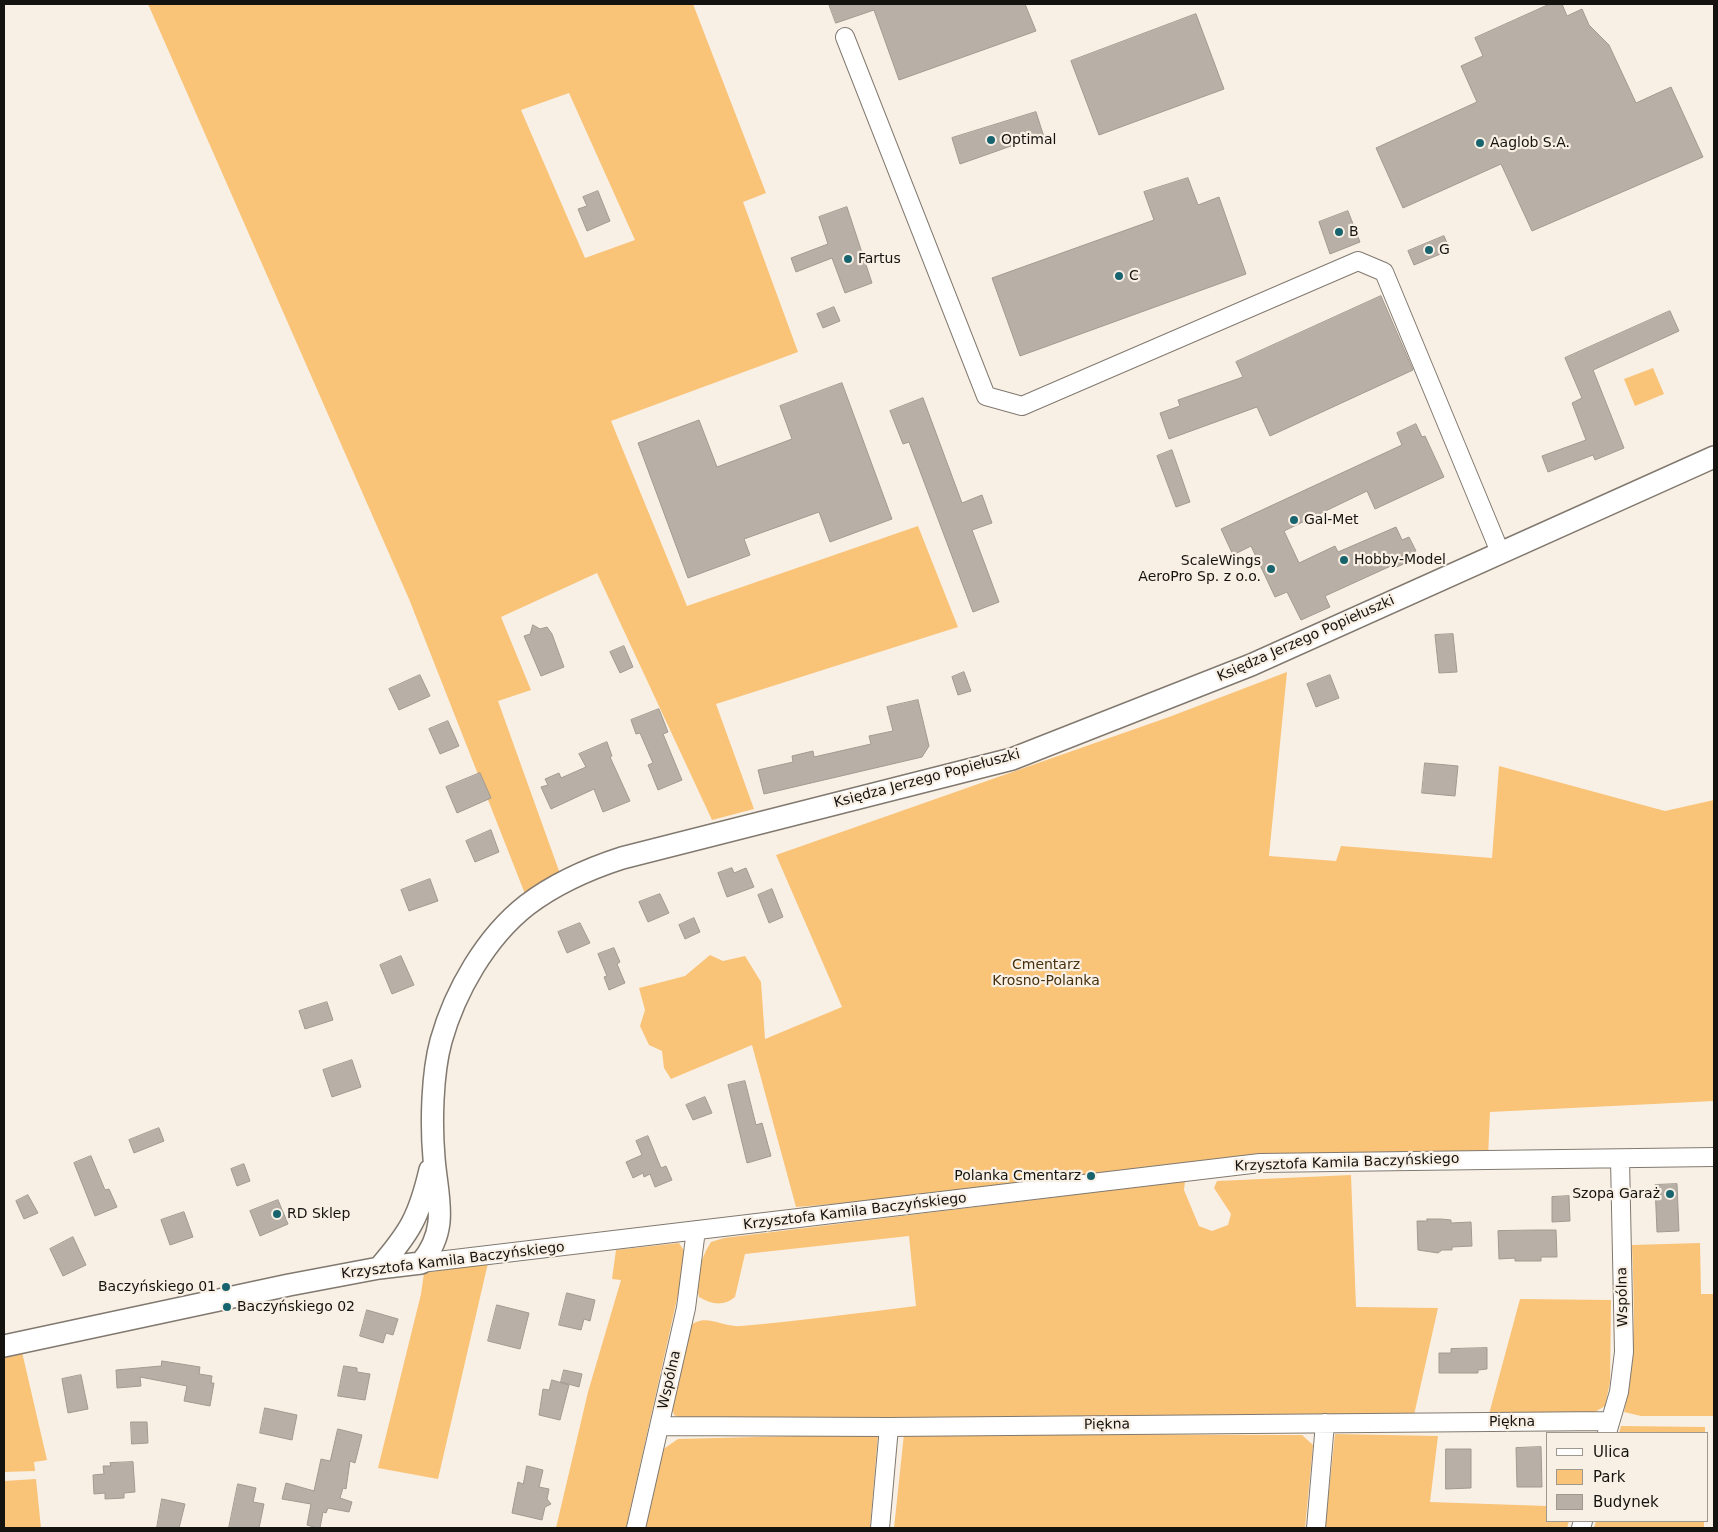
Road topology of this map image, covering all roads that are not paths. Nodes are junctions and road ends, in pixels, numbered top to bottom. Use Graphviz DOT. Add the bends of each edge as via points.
graph roads {
  1 [pos="845,37"];
  2 [pos="1714,456"];
  3 [pos="1500,552"];
  4 [pos="1714,1157"];
  5 [pos="434,1158"];
  6 [pos="1620,1159"];
  7 [pos="414,1221"];
  8 [pos="696,1230"];
  9 [pos="438,1236"];
  10 [pos="467,1257"];
  11 [pos="420,1263"];
  12 [pos="379,1268"];
  13 [pos="4,1346"];
  14 [pos="1325,1423"];
  15 [pos="659,1426"];
  16 [pos="889,1427"];
  17 [pos="1609,1427"];
  18 [pos="636,1528"];
  19 [pos="880,1528"];
  20 [pos="1316,1528"];
  1 -- 3 [label="street" via="986,396 1022,406 1358,261 1384,272"];
  2 -- 3 [label="street, Księdza Jerzego Popiełuszki"];
  3 -- 5 [label="street, Księdza Jerzego Popiełuszki" via="1251,665 1012,759 631,855 590,868 563,882 529,904 502,930 456,999 441,1042 435,1076"];
  4 -- 6 [label="street, Krzysztofa Kamila Baczyńskiego"];
  5 -- 7 [label="street, Księdza Jerzego Popiełuszki"];
  5 -- 9 [label="street, Księdza Jerzego Popiełuszki" via="439,1194"];
  6 -- 8 [label="street, Krzysztofa Kamila Baczyńskiego" via="1260,1163"];
  6 -- 17 [label="street, Wspólna" via="1624,1352 1619,1392"];
  7 -- 11 [label="street"];
  7 -- 12 [label="street, Księdza Jerzego Popiełuszki" via="400,1244"];
  8 -- 10 [label="street, Krzysztofa Kamila Baczyńskiego"];
  8 -- 15 [label="street, Wspólna" via="686,1308"];
  9 -- 10 [label="street" via="444,1248"];
  9 -- 11 [label="street"];
  10 -- 11 [label="street, Krzysztofa Kamila Baczyńskiego"];
  11 -- 12 [label="street, Krzysztofa Kamila Baczyńskiego"];
  12 -- 13 [label="street, Krzysztofa Kamila Baczyńskiego"];
  14 -- 16 [label="street, Piękna"];
  14 -- 17 [label="street, Piękna"];
  14 -- 20 [label="street"];
  15 -- 16 [label="street, Piękna"];
  15 -- 18 [label="street, Wspólna"];
  16 -- 19 [label="street"];
}
